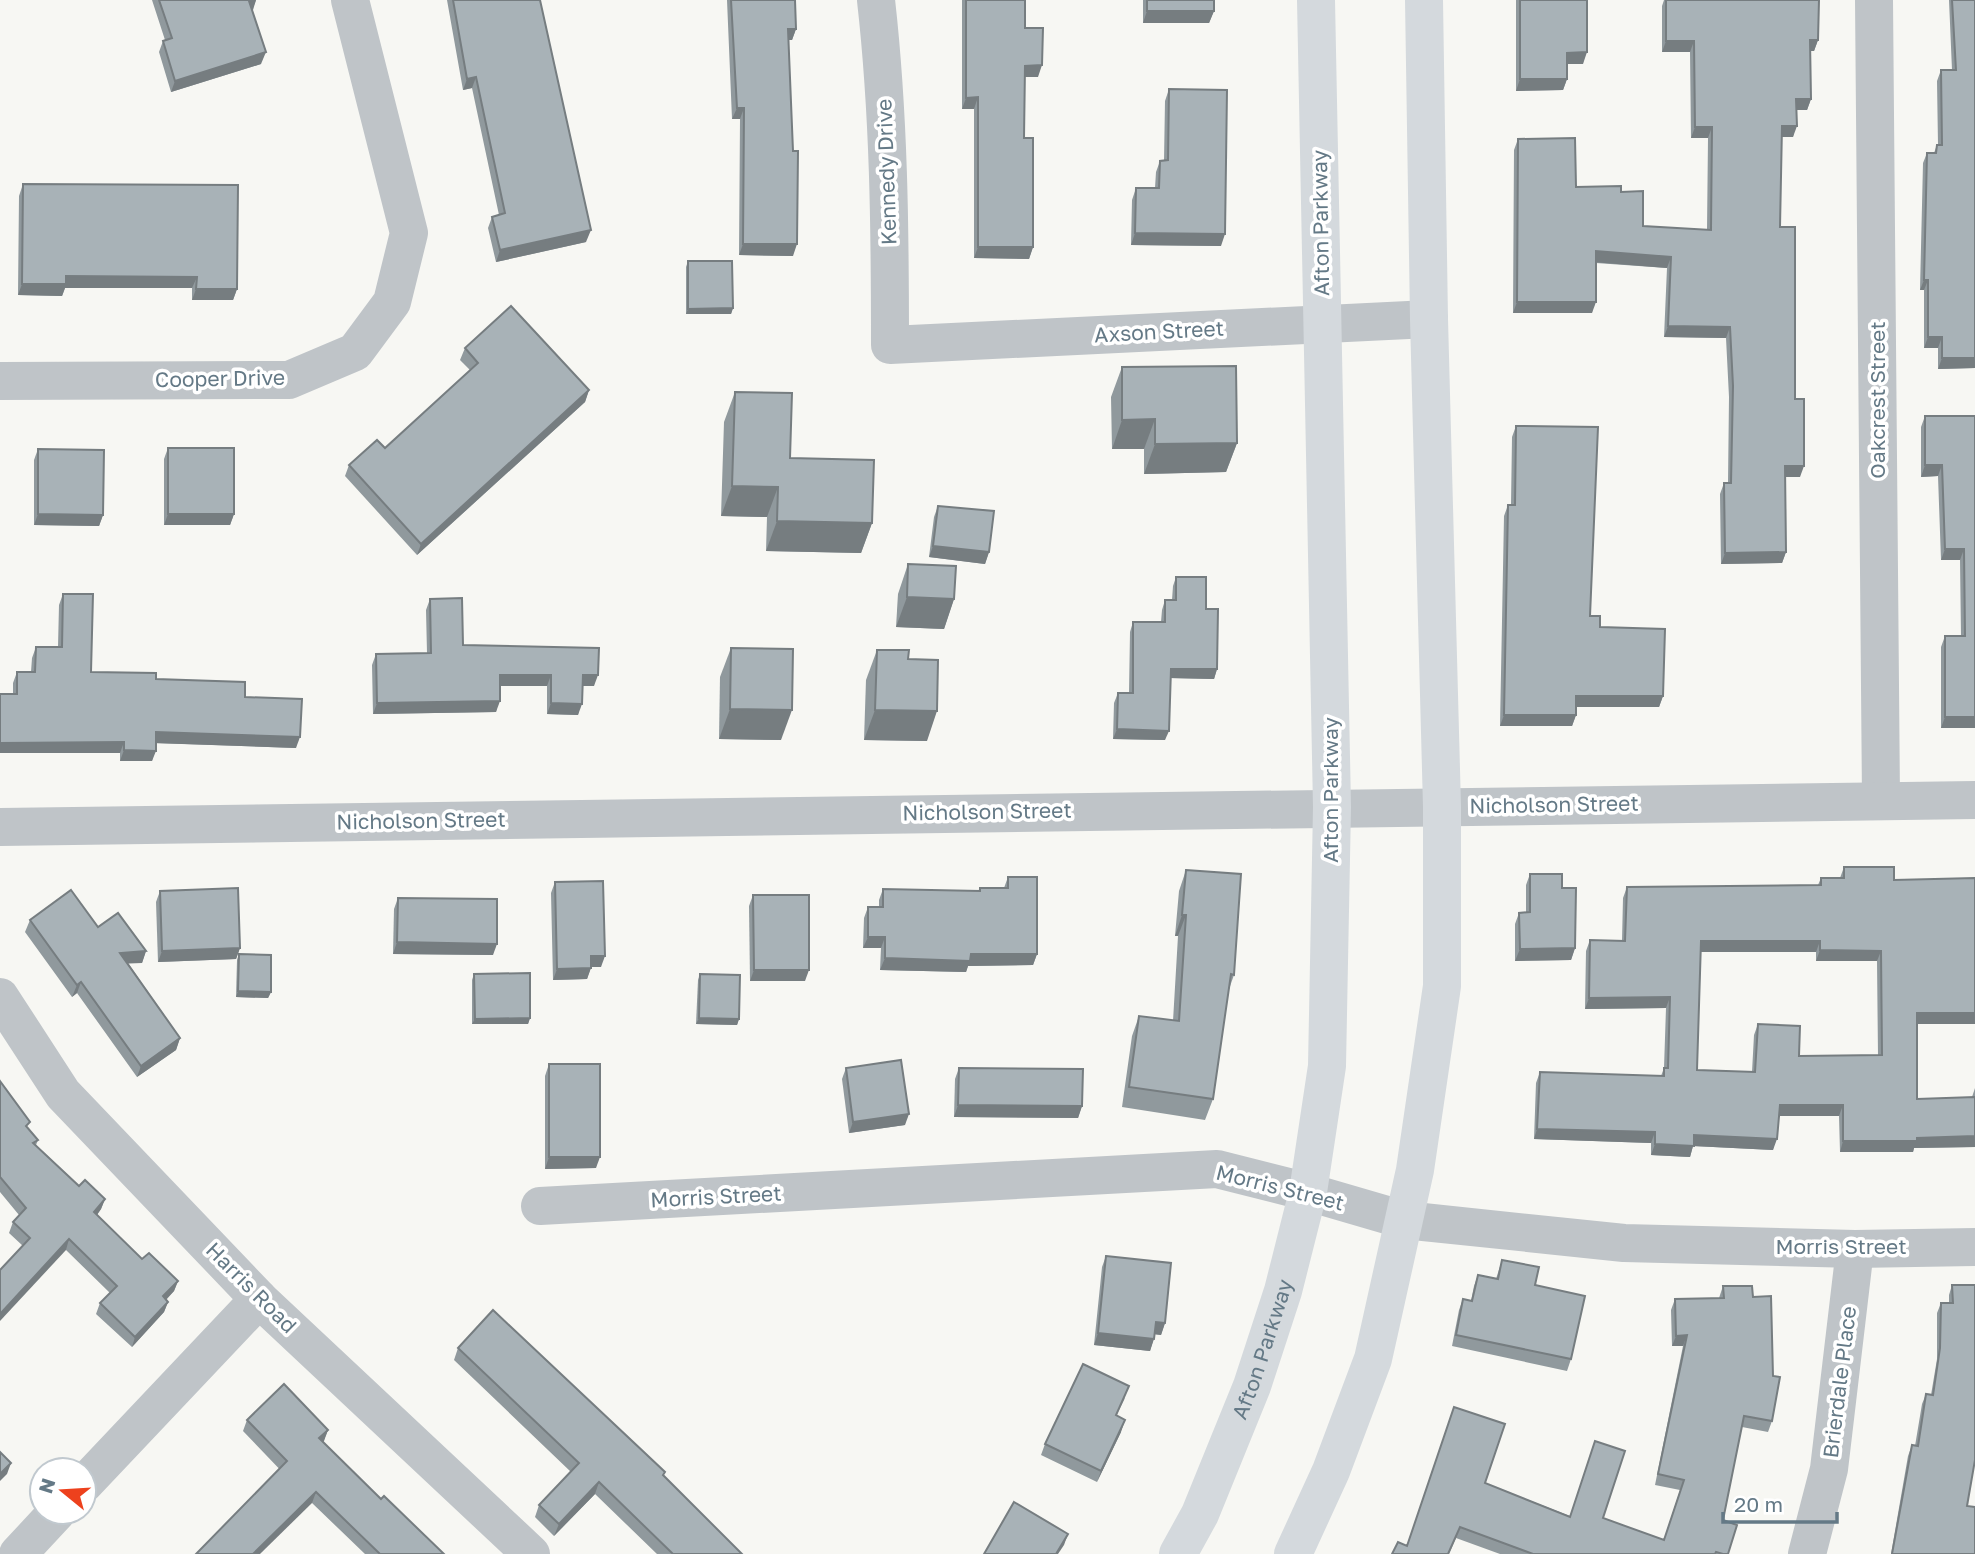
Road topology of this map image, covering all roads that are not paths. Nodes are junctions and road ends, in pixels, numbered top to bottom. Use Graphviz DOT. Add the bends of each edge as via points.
graph roads {
  1 [pos="350,0"];
  2 [pos="876,0"];
  3 [pos="1316,0"];
  4 [pos="1424,0"];
  5 [pos="1874,0"];
  6 [pos="1429,319"];
  7 [pos="1323,324"];
  8 [pos="890,345"];
  9 [pos="0,381"];
  10 [pos="1881,800"];
  11 [pos="1975,800"];
  12 [pos="1332,807"];
  13 [pos="1442,807"];
  14 [pos="0,827"];
  15 [pos="0,997"];
  16 [pos="1308,1192"];
  17 [pos="540,1206"];
  18 [pos="1404,1220"];
  19 [pos="1975,1247"];
  20 [pos="1855,1249"];
  21 [pos="259,1299"];
  22 [pos="98,1469"];
  23 [pos="45,1526"];
  24 [pos="18,1554"];
  25 [pos="531,1554"];
  26 [pos="1178,1554"];
  27 [pos="1293,1554"];
  28 [pos="1807,1554"];
  1 -- 9 [label="street, Cooper Drive" via="409,233 392,302 355,352 289,380"];
  2 -- 8 [label="street, Kennedy Drive" via="890,196"];
  3 -- 7 [label="street, Afton Parkway"];
  4 -- 6 [label="street"];
  5 -- 10 [label="street, Oakcrest Street"];
  6 -- 7 [label="street, Axson Street"];
  6 -- 13 [label="street"];
  7 -- 8 [label="street, Axson Street"];
  7 -- 12 [label="street, Afton Parkway"];
  10 -- 11 [label="street, Nicholson Street"];
  10 -- 13 [label="street, Nicholson Street"];
  12 -- 13 [label="street, Nicholson Street"];
  12 -- 14 [label="street, Nicholson Street"];
  12 -- 16 [label="street, Afton Parkway" via="1327,1066"];
  13 -- 18 [label="street" via="1442,986"];
  15 -- 21 [label="street, Harris Road" via="63,1094"];
  16 -- 17 [label="street, Morris Street" via="1217,1169"];
  16 -- 18 [label="street, Morris Street"];
  16 -- 26 [label="street, Afton Parkway" via="1252,1386 1200,1514"];
  18 -- 20 [label="street, Morris Street" via="1624,1242"];
  18 -- 27 [label="street" via="1373,1359 1331,1471"];
  19 -- 20 [label="street, Morris Street"];
  20 -- 28 [label="street, Brierdale Place" via="1829,1469"];
  21 -- 22 [label="street"];
  21 -- 25 [label="street, Harris Road"];
  23 -- 24 [label="street"];
}
